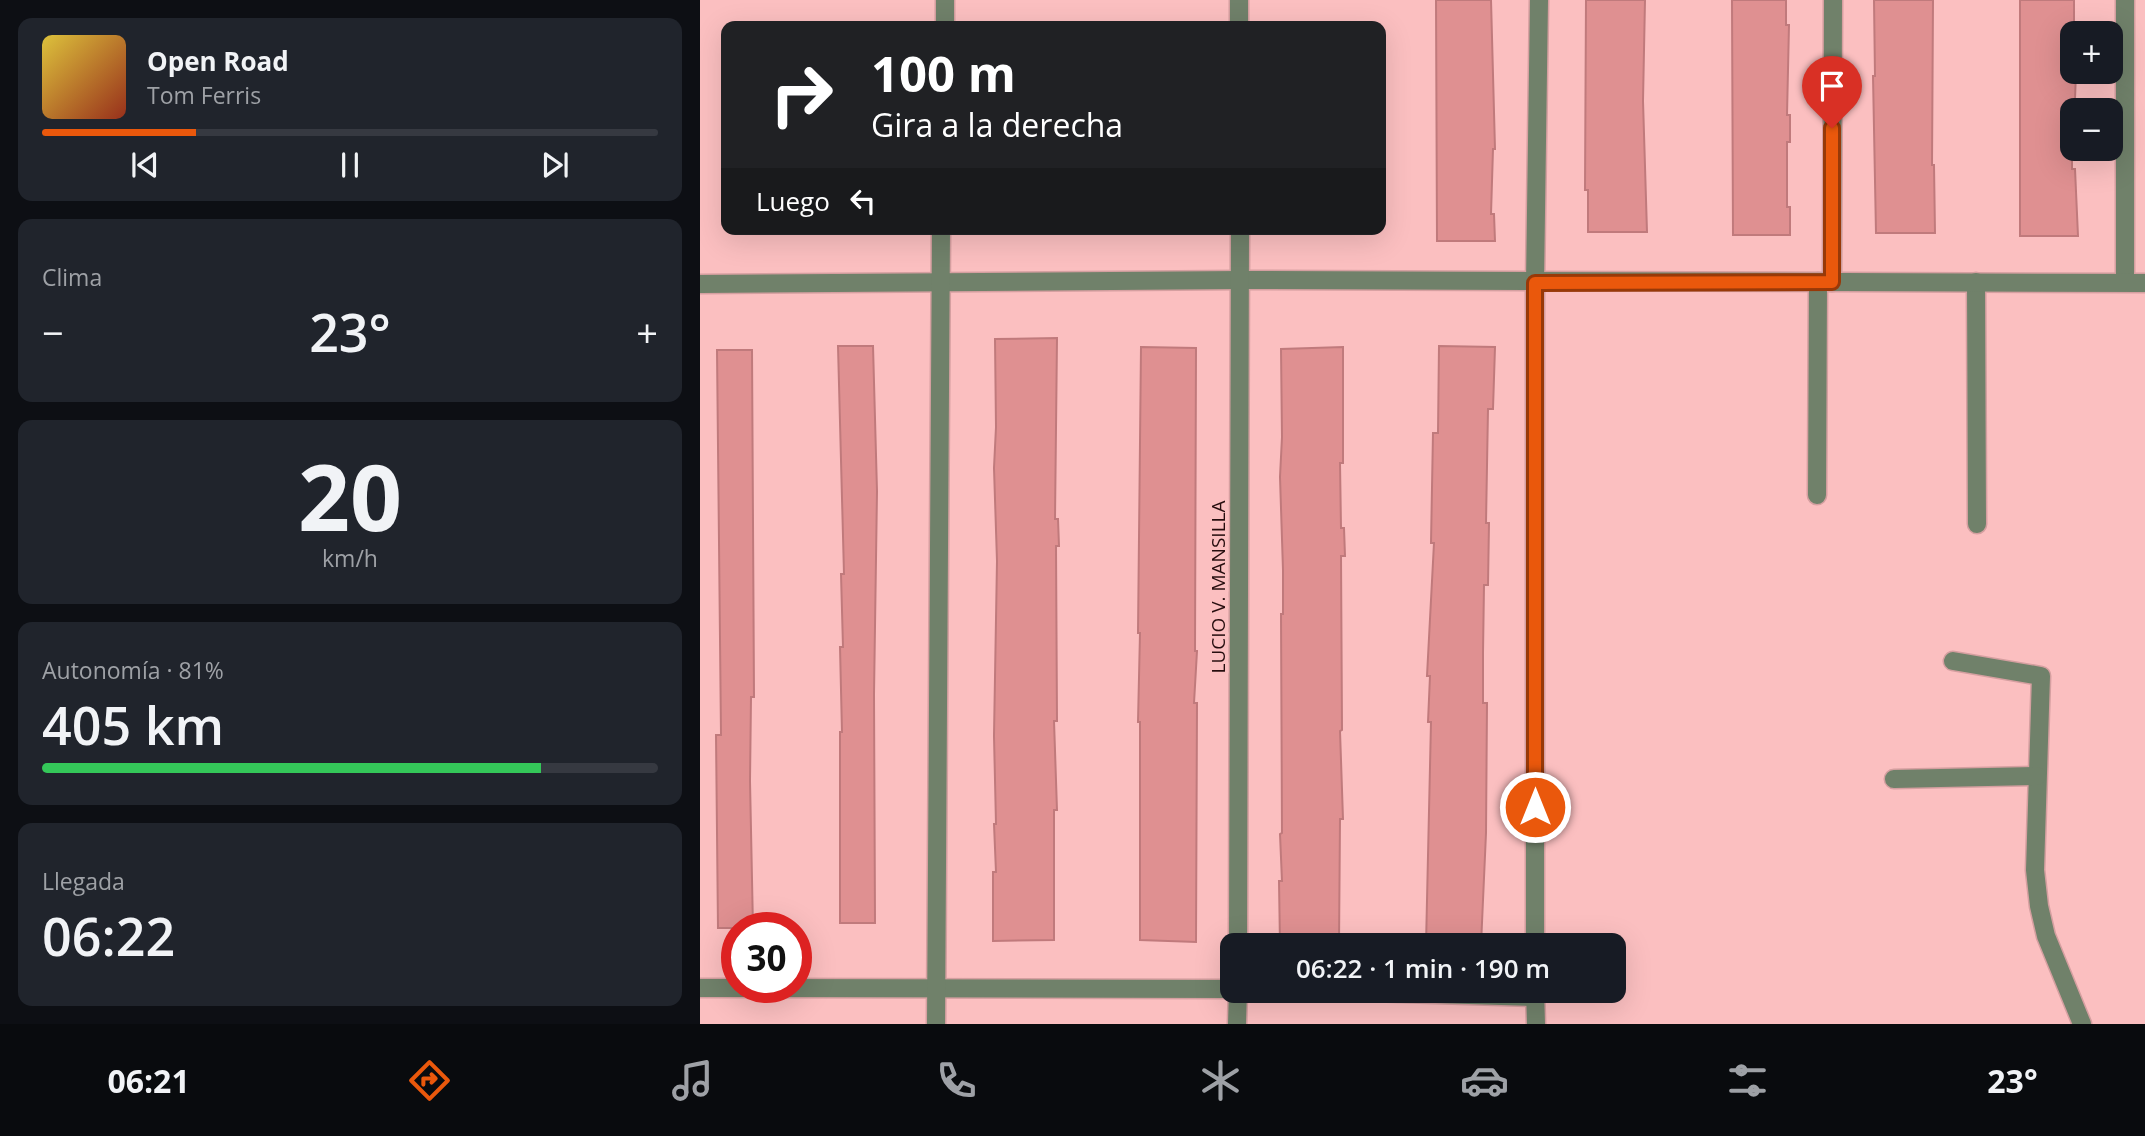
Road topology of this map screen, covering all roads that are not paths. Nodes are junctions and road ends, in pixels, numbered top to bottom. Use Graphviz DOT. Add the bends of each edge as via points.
graph roads {
  1 [pos="945,0"];
  2 [pos="1239,0"];
  3 [pos="1539,0"];
  4 [pos="1833,0"];
  5 [pos="2125,0"];
  6 [pos="944,21"];
  7 [pos="1239,21"];
  8 [pos="941,235"];
  9 [pos="1240,235"];
  10 [pos="1240,280"];
  11 [pos="940,282"];
  12 [pos="1825,282"];
  13 [pos="1976,282"];
  14 [pos="2125,282"];
  15 [pos="1535,283"];
  16 [pos="2145,283"];
  17 [pos="700,284"];
  18 [pos="1817,495"];
  19 [pos="1977,524"];
  20 [pos="1953,661"];
  21 [pos="2037,776"];
  22 [pos="1894,779"];
  23 [pos="1238,933"];
  24 [pos="1535,933"];
  25 [pos="700,988"];
  26 [pos="936,988"];
  27 [pos="1220,989"];
  28 [pos="1238,1003"];
  29 [pos="1535,1003"];
  30 [pos="936,1024"];
  31 [pos="1237,1024"];
  32 [pos="1536,1024"];
  33 [pos="2082,1024"];
  1 -- 6 [label="street"];
  2 -- 7 [label="street"];
  3 -- 15 [label="street"];
  4 -- 12 [label="street"];
  5 -- 14 [label="street"];
  8 -- 11 [label="street"];
  9 -- 10 [label="street, LUCIO V. MANSILLA"];
  10 -- 11 [label="street"];
  10 -- 15 [label="street"];
  10 -- 23 [label="street, LUCIO V. MANSILLA"];
  11 -- 17 [label="street"];
  11 -- 26 [label="street"];
  12 -- 13 [label="street"];
  12 -- 15 [label="street"];
  12 -- 18 [label="street"];
  13 -- 14 [label="street"];
  13 -- 19 [label="street"];
  14 -- 16 [label="street"];
  15 -- 24 [label="street"];
  20 -- 21 [label="street" via="2041,676"];
  21 -- 22 [label="street"];
  21 -- 33 [label="street" via="2039,906 2046,936"];
  25 -- 26 [label="street"];
  26 -- 27 [label="street"];
  26 -- 30 [label="street"];
  28 -- 31 [label="street"];
  29 -- 32 [label="street"];
}
